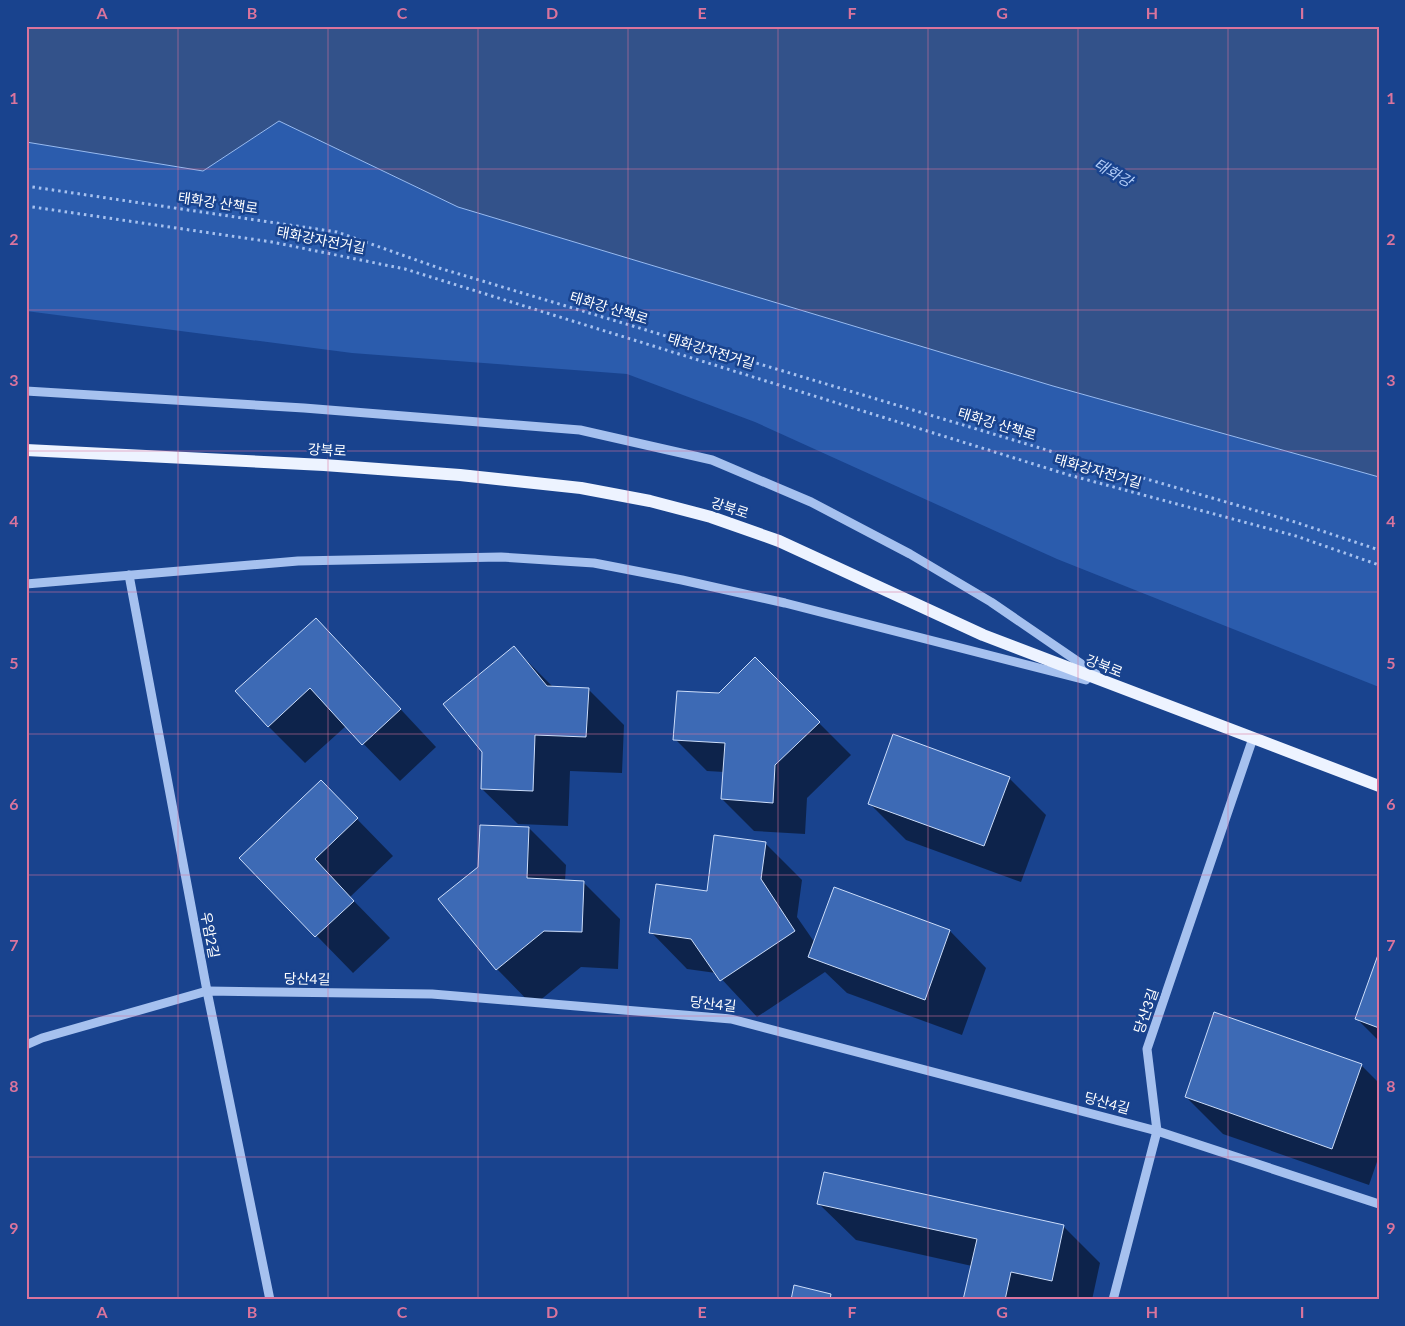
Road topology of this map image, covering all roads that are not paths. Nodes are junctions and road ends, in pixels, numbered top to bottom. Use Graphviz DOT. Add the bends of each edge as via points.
graph roads {
  1 [pos="26,391"];
  2 [pos="26,450"];
  3 [pos="129,575"];
  4 [pos="26,584"];
  5 [pos="1114,687"];
  6 [pos="1253,738"];
  7 [pos="1379,786"];
  8 [pos="207,991"];
  9 [pos="26,1044"];
  10 [pos="1158,1131"];
  11 [pos="1379,1204"];
  12 [pos="270,1300"];
  13 [pos="1113,1300"];
  1 -- 5 [label="street" via="304,408 580,430 712,460 811,502 910,554 991,602"];
  2 -- 5 [label="main road, 강북로" via="460,475 582,488 650,501 712,517 780,541 983,635"];
  3 -- 4 [label="street"];
  3 -- 5 [label="street" via="298,561 501,557 594,563 785,603"];
  3 -- 8 [label="street, 우암2길"];
  5 -- 6 [label="main road, 강북로"];
  6 -- 7 [label="main road, 강북로"];
  6 -- 10 [label="street, 당산3길" via="1147,1049"];
  8 -- 9 [label="street, 당산4길"];
  8 -- 10 [label="street, 당산4길" via="432,994 731,1018"];
  8 -- 12 [label="street, 우암2길"];
  10 -- 11 [label="street, 당산4길"];
  10 -- 13 [label="street, 당산3길"];
}
